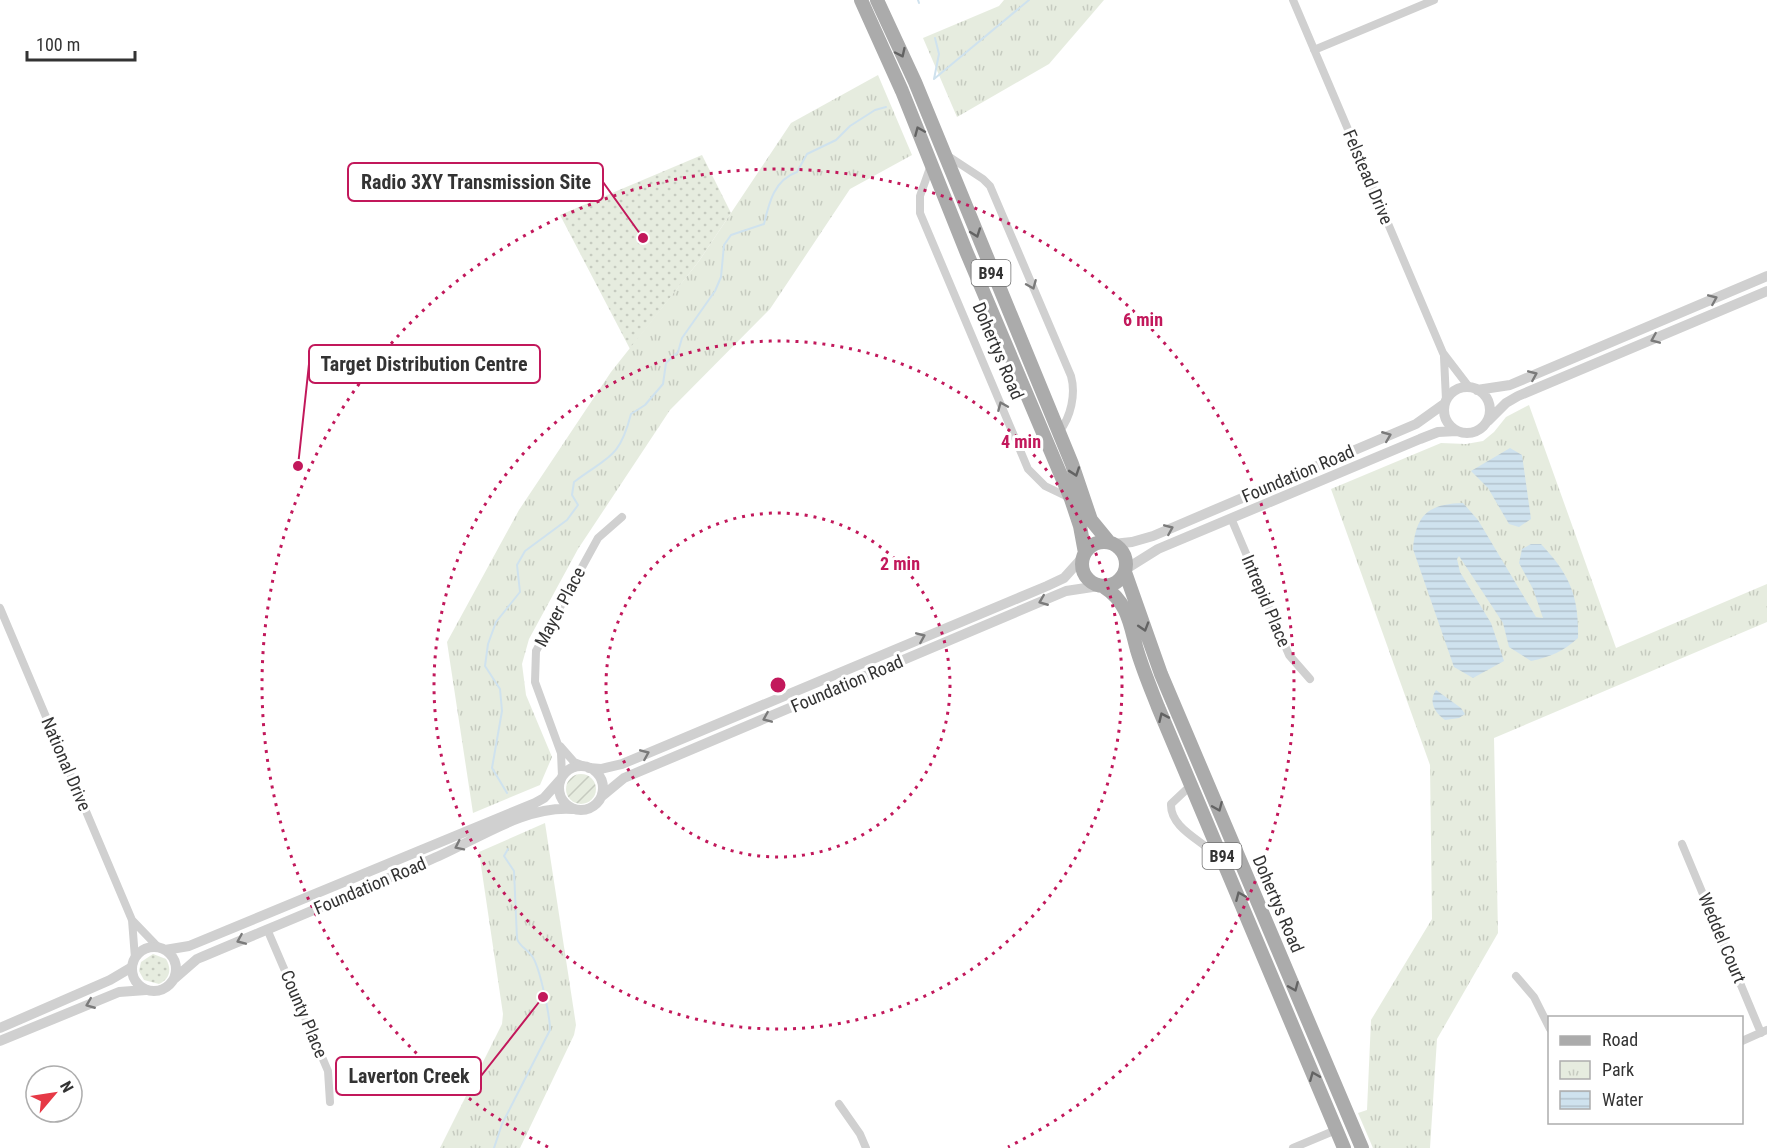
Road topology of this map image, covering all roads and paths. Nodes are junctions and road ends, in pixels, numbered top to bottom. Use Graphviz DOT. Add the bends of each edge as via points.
graph roads {
  1 [pos="861,0"];
  2 [pos="877,0"];
  3 [pos="1293,0"];
  4 [pos="1434,0"];
  5 [pos="1314,50"];
  6 [pos="945,154"];
  7 [pos="932,163"];
  8 [pos="1767,276"];
  9 [pos="1767,291"];
  10 [pos="1443,353"];
  11 [pos="1473,388"];
  12 [pos="1445,402"];
  13 [pos="1488,421"];
  14 [pos="1456,431"];
  15 [pos="1059,432"];
  16 [pos="1359,448"];
  17 [pos="1365,462"];
  18 [pos="1071,499"];
  19 [pos="622,517"];
  20 [pos="1231,518"];
  21 [pos="1111,543"];
  22 [pos="1084,555"];
  23 [pos="1126,571"];
  24 [pos="1101,586"];
  25 [pos="0,608"];
  26 [pos="1310,679"];
  27 [pos="558,744"];
  28 [pos="588,767"];
  29 [pos="561,778"];
  30 [pos="1190,780"];
  31 [pos="601,797"];
  32 [pos="572,809"];
  33 [pos="1682,844"];
  34 [pos="1227,867"];
  35 [pos="132,920"];
  36 [pos="267,929"];
  37 [pos="1264,934"];
  38 [pos="162,949"];
  39 [pos="133,962"];
  40 [pos="1516,976"];
  41 [pos="174,979"];
  42 [pos="146,990"];
  43 [pos="1548,1025"];
  44 [pos="0,1028"];
  45 [pos="1764,1032"];
  46 [pos="0,1041"];
  47 [pos="1743,1041"];
  48 [pos="330,1102"];
  49 [pos="839,1104"];
  50 [pos="1336,1130"];
  51 [pos="1355,1132"];
  52 [pos="866,1148"];
  53 [pos="1293,1148"];
  54 [pos="1344,1148"];
  55 [pos="1362,1148"];
  7 -- 1 [label="main road, Dohertys Road / B94, one-way"];
  2 -- 6 [label="main road, Dohertys Road / B94, one-way"];
  3 -- 5 [label="street, Felstead Drive"];
  4 -- 5 [label="street"];
  5 -- 10 [label="street, Felstead Drive"];
  6 -- 15 [label="main road, Dohertys Road / B94, one-way"];
  6 -- 15 [label="street, one-way" via="990,186 1071,376 1072,400"];
  7 -- 18 [label="main road, Dohertys Road / B94"];
  18 -- 7 [label="street, Dohertys Road, one-way" via="1045,486 1028,469 920,213 920,196"];
  11 -- 8 [label="street, one-way" via="1510,385"];
  9 -- 13 [label="street, one-way" via="1518,396"];
  10 -- 11 [label="street, Felstead Drive"];
  10 -- 12 [label="street, Felstead Drive"];
  11 -- 12 [label="street" via="1455,390"];
  11 -- 13 [label="street" via="1488,400"];
  12 -- 14 [label="street" via="1446,420"];
  16 -- 12 [label="street, Foundation Road, one-way" via="1416,424"];
  13 -- 14 [label="street" via="1471,434"];
  14 -- 17 [label="street, Foundation Road" via="1438,432"];
  15 -- 21 [label="main road, Dohertys Road / B94, one-way" via="1091,520"];
  16 -- 17 [label="street"];
  21 -- 16 [label="street, Foundation Road, one-way" via="1153,536"];
  17 -- 20 [label="street, Foundation Road"];
  18 -- 22 [label="main road, Dohertys Road / B94"];
  19 -- 27 [label="street, Mayer Place" via="598,538 536,651 533,666 537,692"];
  20 -- 23 [label="street, Foundation Road" via="1148,554"];
  20 -- 26 [label="street, Intrepid Place" via="1289,655"];
  21 -- 22 [label="main road" via="1095,544"];
  21 -- 23 [label="main road, B94" via="1125,556"];
  22 -- 24 [label="main road, B94" via="1084,575"];
  28 -- 22 [label="street, Foundation Road, one-way" via="601,769 622,764 1047,586 1064,578"];
  23 -- 24 [label="main road" via="1117,583"];
  23 -- 37 [label="main road, Dohertys Road / B94, one-way" via="1158,666"];
  30 -- 24 [label="main road, Dohertys Road / B94, one-way" via="1142,666 1127,612 1117,597"];
  24 -- 31 [label="street, Foundation Road, one-way" via="1066,591 624,778"];
  25 -- 35 [label="street, National Drive"];
  27 -- 28 [label="street, Mayer Place" via="574,762"];
  27 -- 29 [label="street, Mayer Place"];
  28 -- 29 [label="street" via="573,768"];
  28 -- 31 [label="street" via="600,777"];
  29 -- 32 [label="street" via="562,800"];
  29 -- 38 [label="street, Foundation Road" via="535,803 189,946"];
  30 -- 34 [label="main road, Dohertys Road / B94"];
  30 -- 34 [label="street, Dohertys Road" via="1188,788 1171,804 1172,813 1180,827"];
  31 -- 32 [label="street" via="592,807"];
  32 -- 36 [label="street, Foundation Road, one-way" via="539,811"];
  33 -- 45 [label="street, Weddel Court"];
  37 -- 34 [label="main road, Dohertys Road / B94, one-way"];
  35 -- 38 [label="street, National Drive"];
  35 -- 39 [label="street, National Drive"];
  36 -- 41 [label="street, Foundation Road, one-way" via="197,959"];
  36 -- 48 [label="street, County Place" via="328,1071"];
  50 -- 37 [label="main road, Dohertys Road / B94, one-way"];
  37 -- 51 [label="main road, Dohertys Road / B94, one-way"];
  38 -- 39 [label="street" via="145,949"];
  38 -- 41 [label="street" via="176,966"];
  39 -- 42 [label="street" via="135,981"];
  39 -- 44 [label="street" via="110,980"];
  40 -- 43 [label="street" via="1534,997"];
  41 -- 42 [label="street" via="165,989"];
  42 -- 46 [label="street, one-way" via="119,992"];
  45 -- 47 [label="street"];
  49 -- 52 [label="street"];
  50 -- 51 [label="main road"];
  50 -- 53 [label="street"];
  50 -- 54 [label="main road, Dohertys Road / B94"];
  51 -- 54 [label="main road"];
  51 -- 55 [label="main road, Dohertys Road / B94"];
}
